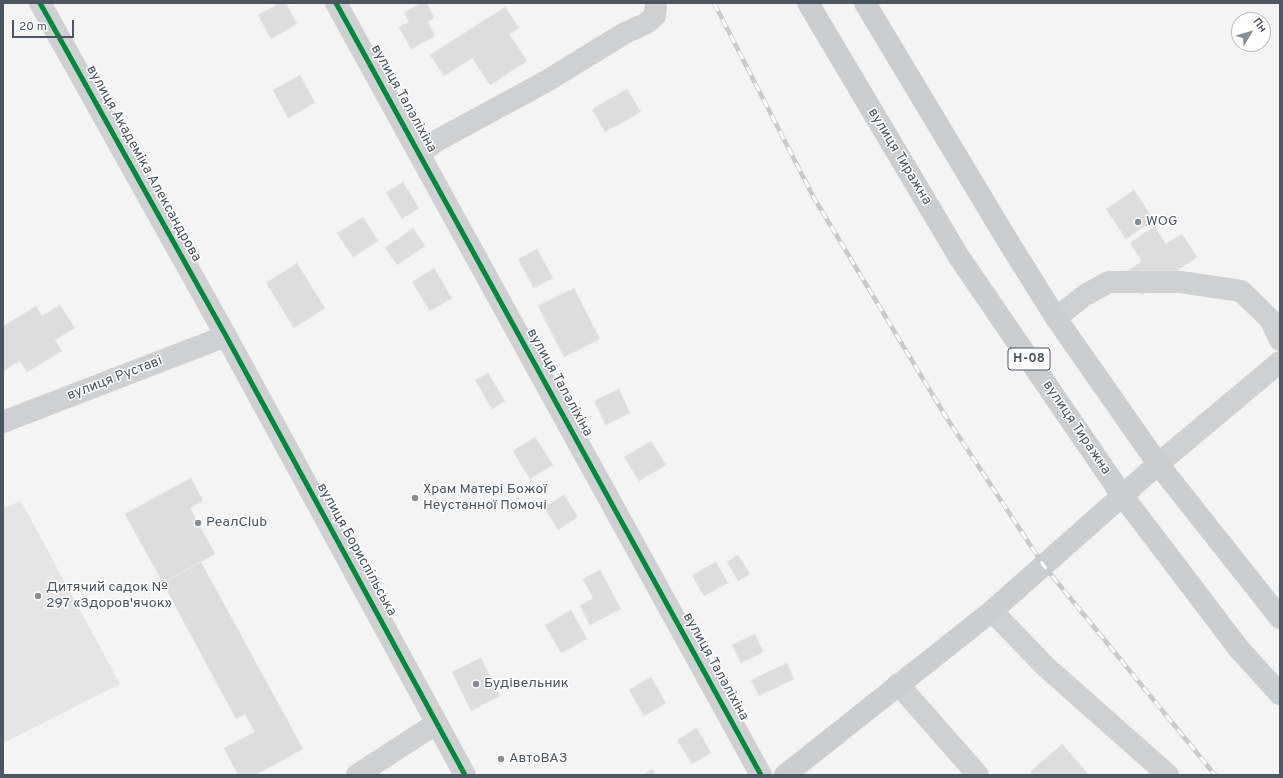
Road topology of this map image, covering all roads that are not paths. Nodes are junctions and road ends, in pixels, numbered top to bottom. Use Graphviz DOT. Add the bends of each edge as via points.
graph roads {
  1 [pos="40,3"];
  2 [pos="336,3"];
  3 [pos="656,3"];
  4 [pos="808,3"];
  5 [pos="865,3"];
  6 [pos="420,153"];
  7 [pos="1056,318"];
  8 [pos="226,336"];
  9 [pos="1280,340"];
  10 [pos="1280,362"];
  11 [pos="3,422"];
  12 [pos="1158,464"];
  13 [pos="1122,495"];
  14 [pos="992,611"];
  15 [pos="1280,618"];
  16 [pos="898,684"];
  17 [pos="1280,694"];
  18 [pos="437,722"];
  19 [pos="357,775"];
  20 [pos="465,775"];
  21 [pos="761,775"];
  22 [pos="785,775"];
  23 [pos="978,775"];
  24 [pos="1168,775"];
  1 -- 8 [label="street, вулиця Академіка Александрова"];
  2 -- 6 [label="street, вулиця Талаліхіна"];
  3 -- 6 [label="street" via="655,16 645,24 438,140"];
  4 -- 13 [label="main road, вулиця Тиражна / Н-08" via="959,257"];
  5 -- 7 [label="main road"];
  6 -- 21 [label="street, вулиця Талаліхіна"];
  7 -- 9 [label="street" via="1084,295 1109,282 1181,282 1241,291 1270,319"];
  7 -- 12 [label="main road"];
  8 -- 11 [label="street, вулиця Руставі"];
  8 -- 18 [label="street, вулиця Бориспільська"];
  10 -- 12 [label="street"];
  12 -- 13 [label="main road"];
  12 -- 15 [label="main road"];
  13 -- 14 [label="main road"];
  13 -- 17 [label="main road, вулиця Тиражна / Н-08" via="1239,650"];
  14 -- 16 [label="main road"];
  14 -- 24 [label="street" via="1046,668"];
  16 -- 22 [label="main road"];
  16 -- 23 [label="street"];
  18 -- 19 [label="street"];
  18 -- 20 [label="street, вулиця Бориспільська"];
}
